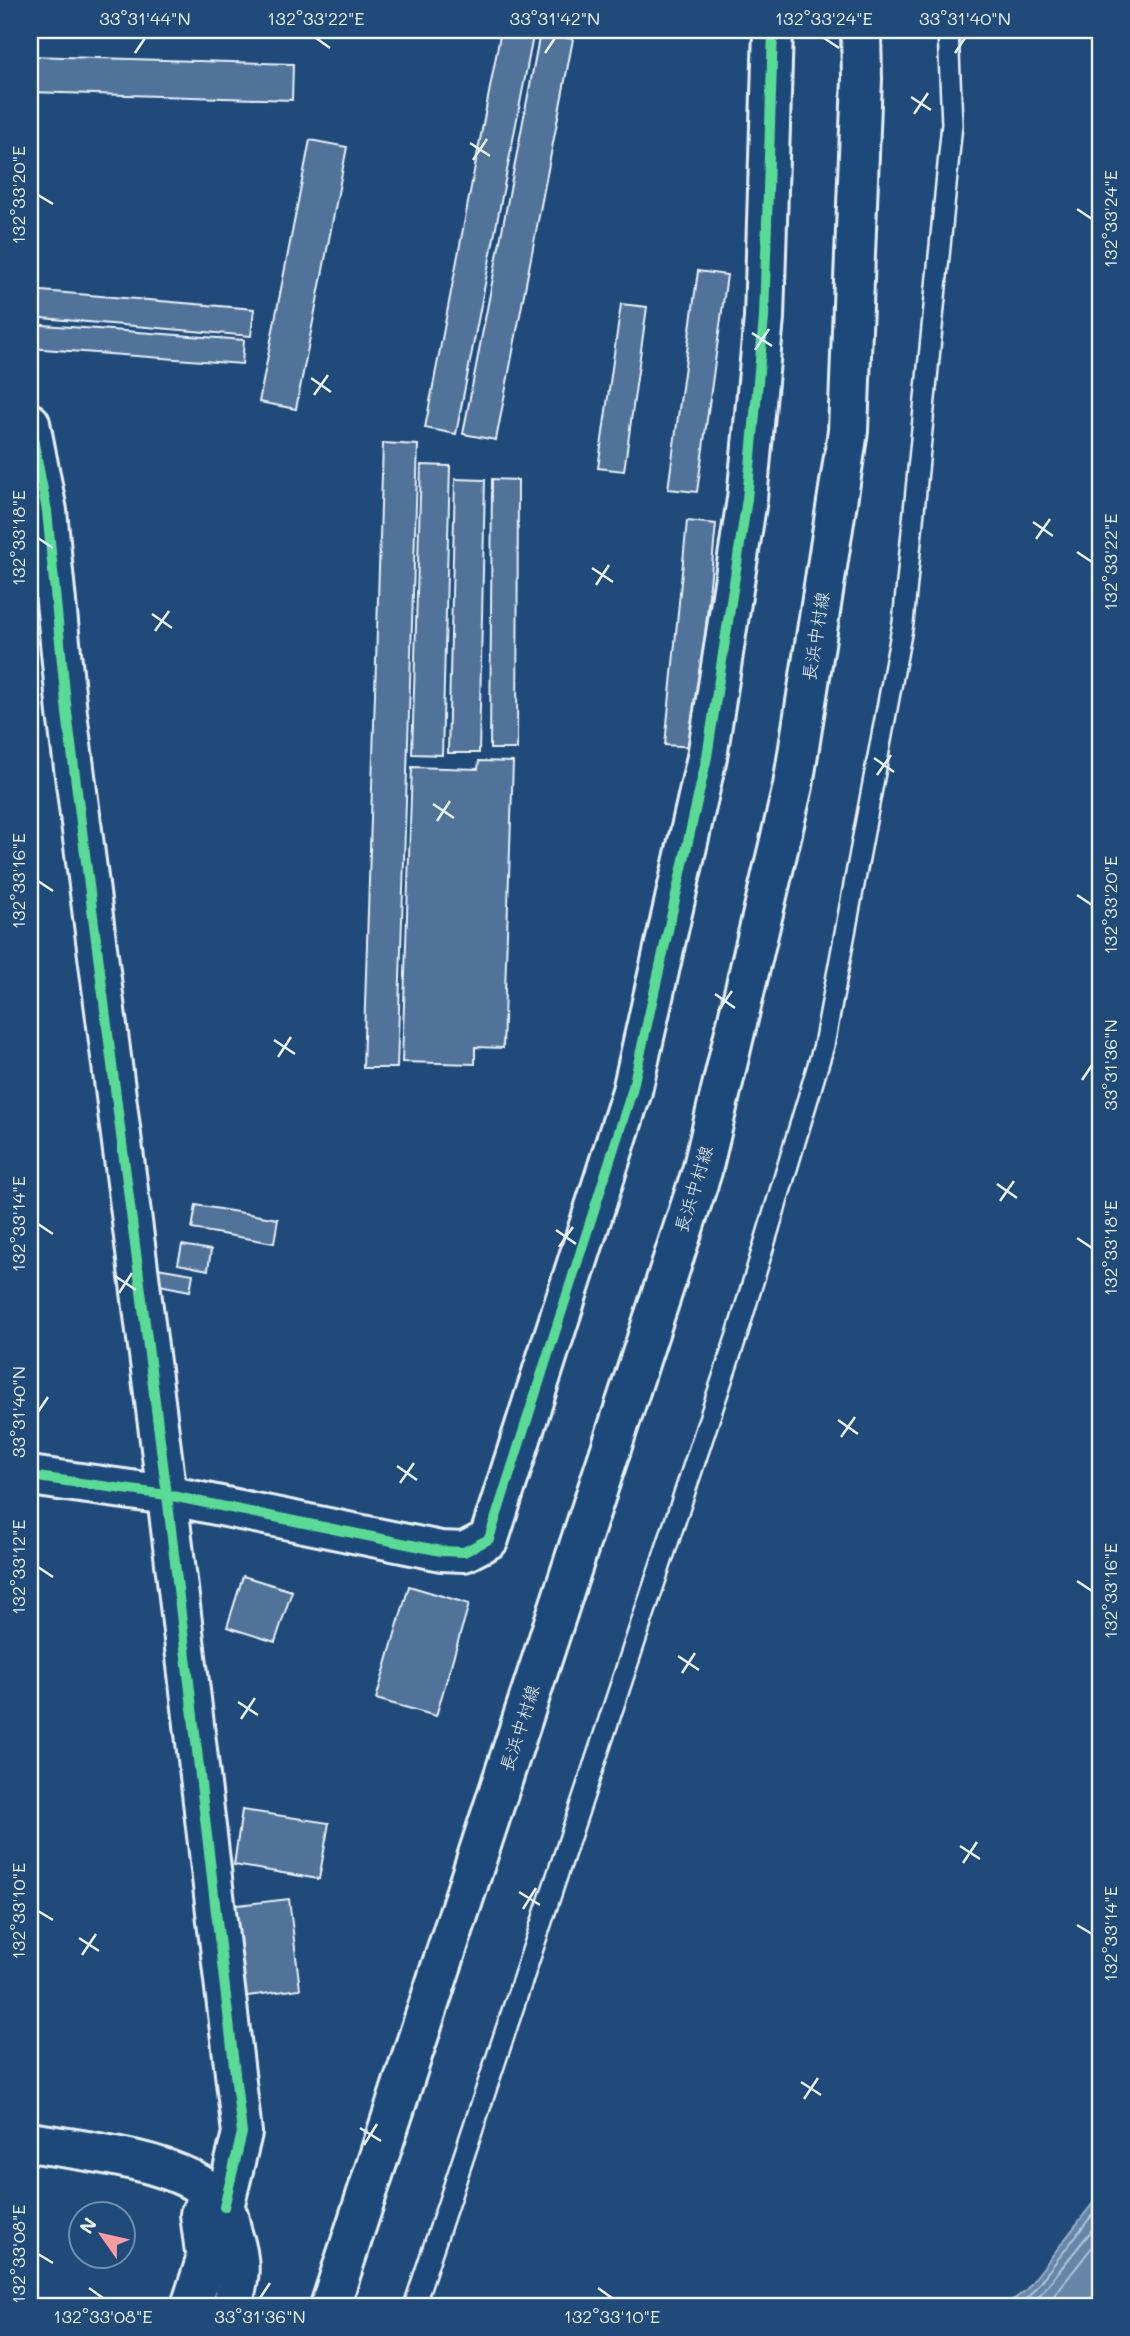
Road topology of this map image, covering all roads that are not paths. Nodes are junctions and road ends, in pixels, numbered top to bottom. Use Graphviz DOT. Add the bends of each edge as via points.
graph roads {
  1 [pos="773,30"];
  2 [pos="861,30"];
  3 [pos="948,30"];
  4 [pos="30,423"];
  5 [pos="30,1476"];
  6 [pos="167,1495"];
  7 [pos="30,2142"];
  8 [pos="218,2201"];
  9 [pos="191,2306"];
  10 [pos="232,2306"];
  11 [pos="330,2306"];
  12 [pos="414,2306"];
  1 -- 6 [label="street" via="763,332 747,499 707,757 632,1091 489,1539 464,1552 441,1551"];
  2 -- 11 [label="street, 長浜中村線" via="849,431 793,786 702,1171"];
  3 -- 12 [label="lane" via="952,124 903,623 824,1045 737,1335"];
  4 -- 6 [label="street" via="47,511 69,726"];
  5 -- 6 [label="street"];
  6 -- 8 [label="street" via="242,2133"];
  7 -- 8 [label="street" via="155,2164 198,2183"];
  8 -- 9 [label="street" via="200,2214 206,2260"];
  8 -- 10 [label="street" via="241,2274"];
}
